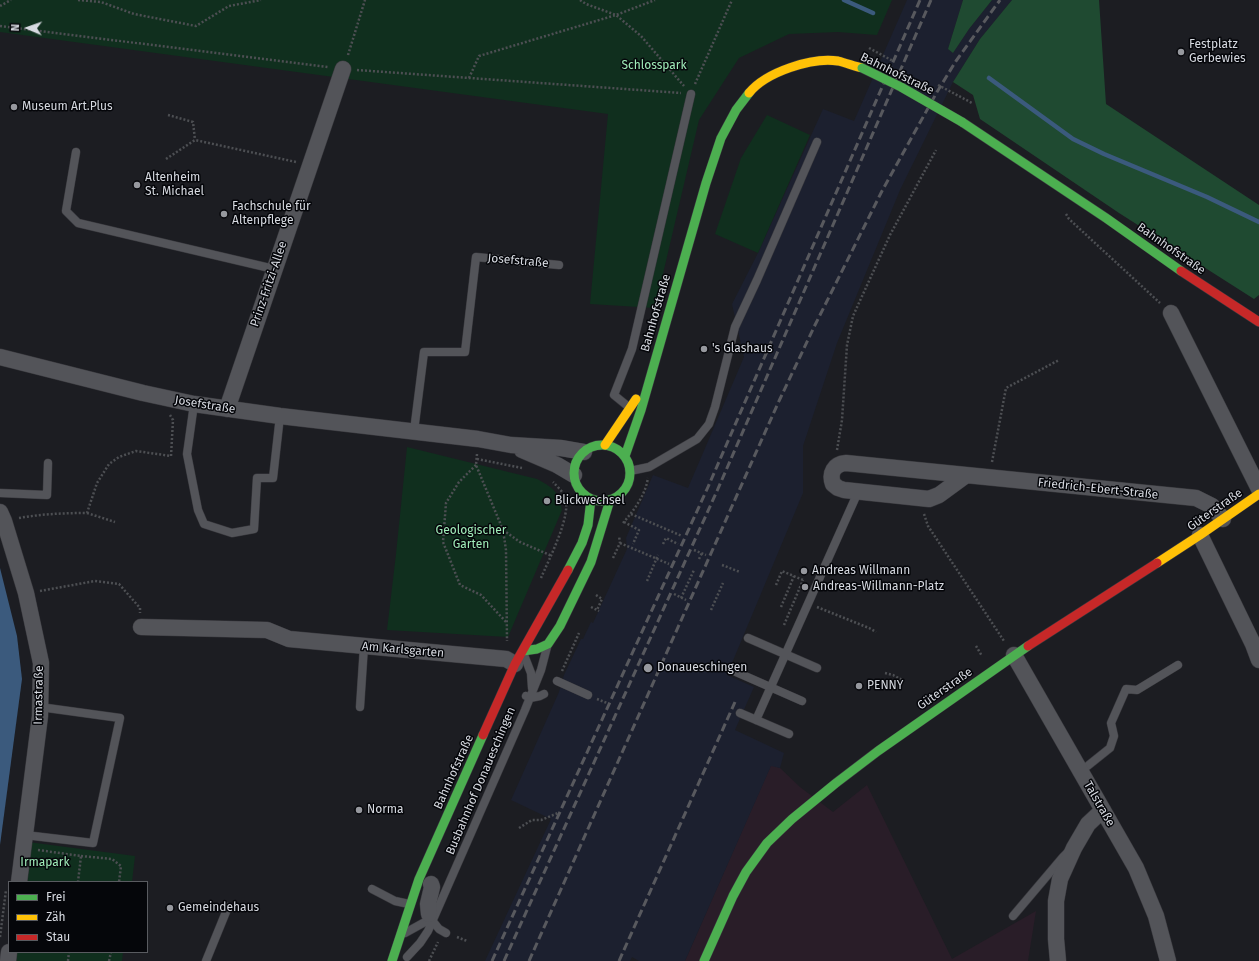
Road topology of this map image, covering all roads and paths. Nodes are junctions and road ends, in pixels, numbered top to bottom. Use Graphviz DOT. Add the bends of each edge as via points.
graph roads {
  1 [pos="11,0"];
  2 [pos="78,0"];
  3 [pos="260,0"];
  4 [pos="365,0"];
  5 [pos="580,0"];
  6 [pos="655,0"];
  7 [pos="732,0"];
  8 [pos="0,6"];
  9 [pos="616,15"];
  10 [pos="0,26"];
  11 [pos="350,49"];
  12 [pos="343,69"];
  13 [pos="469,78"];
  14 [pos="691,94"];
  15 [pos="168,115"];
  16 [pos="195,140"];
  17 [pos="817,142"];
  18 [pos="936,150"];
  19 [pos="76,152"];
  20 [pos="166,159"];
  21 [pos="310,165"];
  22 [pos="1064,212"];
  23 [pos="559,265"];
  24 [pos="274,269"];
  25 [pos="1170,313"];
  26 [pos="1259,322"];
  27 [pos="0,357"];
  28 [pos="1059,360"];
  29 [pos="649,380"];
  30 [pos="168,398"];
  31 [pos="194,404"];
  32 [pos="630,408"];
  33 [pos="227,409"];
  34 [pos="280,416"];
  35 [pos="414,431"];
  36 [pos="511,445"];
  37 [pos="605,445"];
  38 [pos="584,452"];
  39 [pos="625,456"];
  40 [pos="48,463"];
  41 [pos="476,465"];
  42 [pos="836,466"];
  43 [pos="649,467"];
  44 [pos="527,469"];
  45 [pos="630,471"];
  46 [pos="574,475"];
  47 [pos="965,476"];
  48 [pos="989,478"];
  49 [pos="553,480"];
  50 [pos="1259,489"];
  51 [pos="858,492"];
  52 [pos="0,493"];
  53 [pos="1259,494"];
  54 [pos="920,498"];
  55 [pos="591,499"];
  56 [pos="610,500"];
  57 [pos="87,513"];
  58 [pos="631,514"];
  59 [pos="2,516"];
  60 [pos="1223,519"];
  61 [pos="115,522"];
  62 [pos="624,522"];
  63 [pos="503,530"];
  64 [pos="602,530"];
  65 [pos="1200,535"];
  66 [pos="682,536"];
  67 [pos="620,543"];
  68 [pos="633,544"];
  69 [pos="664,544"];
  70 [pos="678,544"];
  71 [pos="694,550"];
  72 [pos="702,553"];
  73 [pos="706,554"];
  74 [pos="658,555"];
  75 [pos="699,559"];
  76 [pos="670,564"];
  77 [pos="722,565"];
  78 [pos="730,568"];
  79 [pos="694,570"];
  80 [pos="728,572"];
  81 [pos="740,572"];
  82 [pos="794,576"];
  83 [pos="647,580"];
  84 [pos="723,582"];
  85 [pos="776,585"];
  86 [pos="817,585"];
  87 [pos="26,593"];
  88 [pos="674,594"];
  89 [pos="596,595"];
  90 [pos="681,598"];
  91 [pos="686,600"];
  92 [pos="809,603"];
  93 [pos="590,607"];
  94 [pos="781,607"];
  95 [pos="711,610"];
  96 [pos="507,624"];
  97 [pos="141,627"];
  98 [pos="876,632"];
  99 [pos="748,638"];
  100 [pos="1256,642"];
  101 [pos="548,644"];
  102 [pos="364,646"];
  103 [pos="786,655"];
  104 [pos="1014,655"];
  105 [pos="515,658"];
  106 [pos="1259,660"];
  107 [pos="1178,665"];
  108 [pos="817,668"];
  109 [pos="736,672"];
  110 [pos="885,673"];
  111 [pos="557,681"];
  112 [pos="904,681"];
  113 [pos="771,687"];
  114 [pos="544,694"];
  115 [pos="529,695"];
  116 [pos="588,695"];
  117 [pos="802,701"];
  118 [pos="40,707"];
  119 [pos="360,707"];
  120 [pos="740,713"];
  121 [pos="756,720"];
  122 [pos="789,734"];
  123 [pos="1080,772"];
  124 [pos="1103,810"];
  125 [pos="558,813"];
  126 [pos="520,828"];
  127 [pos="24,842"];
  128 [pos="1074,848"];
  129 [pos="81,856"];
  130 [pos="13,881"];
  131 [pos="78,881"];
  132 [pos="119,881"];
  133 [pos="431,884"];
  134 [pos="372,889"];
  135 [pos="8,901"];
  136 [pos="410,904"];
  137 [pos="228,907"];
  138 [pos="1013,916"];
  139 [pos="432,918"];
  140 [pos="410,930"];
  141 [pos="446,933"];
  142 [pos="0,936"];
  143 [pos="400,936"];
  144 [pos="406,959"];
  145 [pos="206,961"];
  146 [pos="392,961"];
  147 [pos="429,961"];
  148 [pos="704,961"];
  149 [pos="1058,961"];
  150 [pos="1168,961"];
  1 -- 8 [label="path"];
  2 -- 3 [label="path" via="101,2 134,14 196,26 229,6"];
  4 -- 11 [label="path"];
  5 -- 9 [label="path"];
  6 -- 9 [label="path"];
  7 -- 14 [label="path"];
  9 -- 13 [label="path" via="479,56"];
  9 -- 14 [label="path" via="641,36"];
  10 -- 12 [label="path"];
  12 -- 13 [label="path"];
  12 -- 21 [label="street, Prinz-Fritzi-Allee"];
  13 -- 14 [label="path"];
  14 -- 32 [label="lane" via="632,349 614,395"];
  15 -- 16 [label="path" via="193,122"];
  16 -- 20 [label="path"];
  16 -- 21 [label="path"];
  17 -- 43 [label="lane" via="735,327 709,424 697,439"];
  18 -- 42 [label="path" via="890,235 854,316 847,345"];
  19 -- 24 [label="lane" via="66,211 78,223"];
  21 -- 24 [label="street, Prinz-Fritzi-Allee"];
  22 -- 25 [label="path"];
  23 -- 35 [label="lane, Josefstraße" via="476,257 464,352 424,352"];
  24 -- 33 [label="street, Prinz-Fritzi-Allee"];
  25 -- 50 [label="street"];
  26 -- 29 [label="main road, Bahnhofstraße, bridge" via="962,122 902,87 862,68 837,61 814,61 777,73 754,87 736,110 721,138"];
  27 -- 30 [label="street, Josefstraße"];
  28 -- 48 [label="path" via="1006,388"];
  29 -- 32 [label="main road, Bahnhofstraße"];
  29 -- 39 [label="main road, Bahnhofstraße"];
  30 -- 31 [label="street, Josefstraße"];
  30 -- 57 [label="path" via="166,409 173,420 171,456 136,451 118,457 108,464 97,483"];
  31 -- 33 [label="street, Josefstraße"];
  31 -- 34 [label="lane" via="187,454 198,510 204,524 232,533 254,529 257,478 273,478"];
  32 -- 37 [label="main road, Bahnhofstraße"];
  33 -- 34 [label="street, Josefstraße"];
  34 -- 35 [label="street, Josefstraße"];
  35 -- 36 [label="street, Josefstraße"];
  36 -- 38 [label="street, Josefstraße"];
  36 -- 46 [label="street, Josefstraße"];
  37 -- 38 [label="main road" via="597,445"];
  37 -- 39 [label="main road"];
  38 -- 46 [label="main road" via="576,462"];
  39 -- 45 [label="main road"];
  40 -- 52 [label="lane" via="47,495"];
  41 -- 44 [label="path" via="477,459"];
  41 -- 63 [label="path"];
  41 -- 96 [label="path" via="459,482 446,503 443,542 460,585 481,595"];
  42 -- 47 [label="street, Friedrich-Ebert-Straße" via="846,463"];
  42 -- 51 [label="street" via="832,475 833,484 844,490"];
  43 -- 45 [label="lane"];
  43 -- 58 [label="path" via="647,485"];
  45 -- 56 [label="main road" via="625,489 619,496"];
  46 -- 55 [label="main road" via="579,489"];
  47 -- 48 [label="street, Friedrich-Ebert-Straße"];
  47 -- 54 [label="street" via="939,496"];
  48 -- 60 [label="street, Friedrich-Ebert-Straße" via="1196,498 1212,506"];
  49 -- 63 [label="path" via="565,496 566,514 550,556 520,542"];
  51 -- 54 [label="street"];
  51 -- 86 [label="lane"];
  53 -- 60 [label="main road, Güterstraße"];
  54 -- 104 [label="path" via="928,526"];
  55 -- 56 [label="main road"];
  55 -- 105 [label="main road, Bahnhofstraße" via="588,525 582,544"];
  56 -- 64 [label="main road"];
  57 -- 59 [label="path"];
  57 -- 61 [label="path"];
  58 -- 62 [label="path"];
  58 -- 66 [label="path"];
  59 -- 87 [label="street, Irmastraße"];
  60 -- 65 [label="main road, Güterstraße"];
  62 -- 64 [label="path" via="618,529"];
  62 -- 68 [label="path" via="639,530"];
  63 -- 96 [label="path" via="506,550"];
  64 -- 101 [label="main road" via="588,569 560,626"];
  65 -- 100 [label="street"];
  65 -- 104 [label="main road, Güterstraße"];
  67 -- 76 [label="path"];
  69 -- 70 [label="path" via="666,538"];
  71 -- 72 [label="path"];
  72 -- 73 [label="path"];
  72 -- 75 [label="path"];
  74 -- 83 [label="path"];
  77 -- 78 [label="path"];
  78 -- 80 [label="path"];
  78 -- 81 [label="path"];
  79 -- 90 [label="path"];
  82 -- 85 [label="path" via="782,572"];
  82 -- 86 [label="path"];
  82 -- 94 [label="path"];
  84 -- 95 [label="path"];
  86 -- 92 [label="lane"];
  87 -- 97 [label="path" via="95,580 119,584 140,608"];
  87 -- 118 [label="street, Irmastraße" via="41,663"];
  88 -- 90 [label="path"];
  89 -- 93 [label="path" via="602,599 598,610"];
  90 -- 91 [label="path"];
  92 -- 98 [label="path"];
  92 -- 103 [label="lane"];
  96 -- 105 [label="path"];
  97 -- 102 [label="street, Am Karlsgarten" via="267,630 289,639"];
  99 -- 103 [label="lane"];
  100 -- 106 [label="street"];
  101 -- 105 [label="main road"];
  101 -- 115 [label="lane, Busbahnhof Donaueschingen" via="546,656"];
  102 -- 105 [label="street, Am Karlsgarten"];
  102 -- 119 [label="lane"];
  103 -- 108 [label="lane"];
  103 -- 113 [label="lane"];
  104 -- 123 [label="street, Talstraße"];
  104 -- 148 [label="main road, Güterstraße" via="836,783 792,819 767,844 746,872"];
  105 -- 115 [label="lane" via="531,673"];
  105 -- 136 [label="main road, Bahnhofstraße"];
  107 -- 123 [label="lane" via="1137,690 1126,689 1111,723 1114,736 1110,748"];
  109 -- 113 [label="lane"];
  110 -- 112 [label="path"];
  111 -- 116 [label="lane"];
  113 -- 117 [label="lane"];
  113 -- 121 [label="lane"];
  114 -- 115 [label="lane"];
  115 -- 139 [label="lane, Busbahnhof Donaueschingen" via="471,835"];
  118 -- 127 [label="street, Irmastraße"];
  118 -- 127 [label="lane" via="120,718 93,843"];
  120 -- 121 [label="lane"];
  121 -- 122 [label="lane"];
  123 -- 124 [label="street, Talstraße"];
  124 -- 128 [label="street" via="1088,824"];
  124 -- 150 [label="street, Talstraße" via="1136,868 1156,916"];
  125 -- 126 [label="path" via="541,820 532,820"];
  127 -- 129 [label="path"];
  127 -- 130 [label="street, Irmastraße"];
  128 -- 138 [label="lane" via="1063,857"];
  128 -- 149 [label="street" via="1060,879 1056,901"];
  129 -- 131 [label="path"];
  129 -- 132 [label="path" via="112,859 121,866"];
  133 -- 139 [label="street" via="428,904"];
  134 -- 136 [label="lane" via="395,901"];
  135 -- 142 [label="path"];
  136 -- 140 [label="main road, Bahnhofstraße"];
  136 -- 143 [label="main road, Bahnhofstraße"];
  137 -- 145 [label="lane"];
  139 -- 140 [label="lane"];
  139 -- 141 [label="lane" via="439,929"];
  139 -- 144 [label="lane, Busbahnhof Donaueschingen" via="428,931"];
  140 -- 143 [label="lane"];
  140 -- 144 [label="main road, Bahnhofstraße"];
  141 -- 147 [label="path" via="440,939"];
  143 -- 146 [label="main road, Bahnhofstraße"];
}
